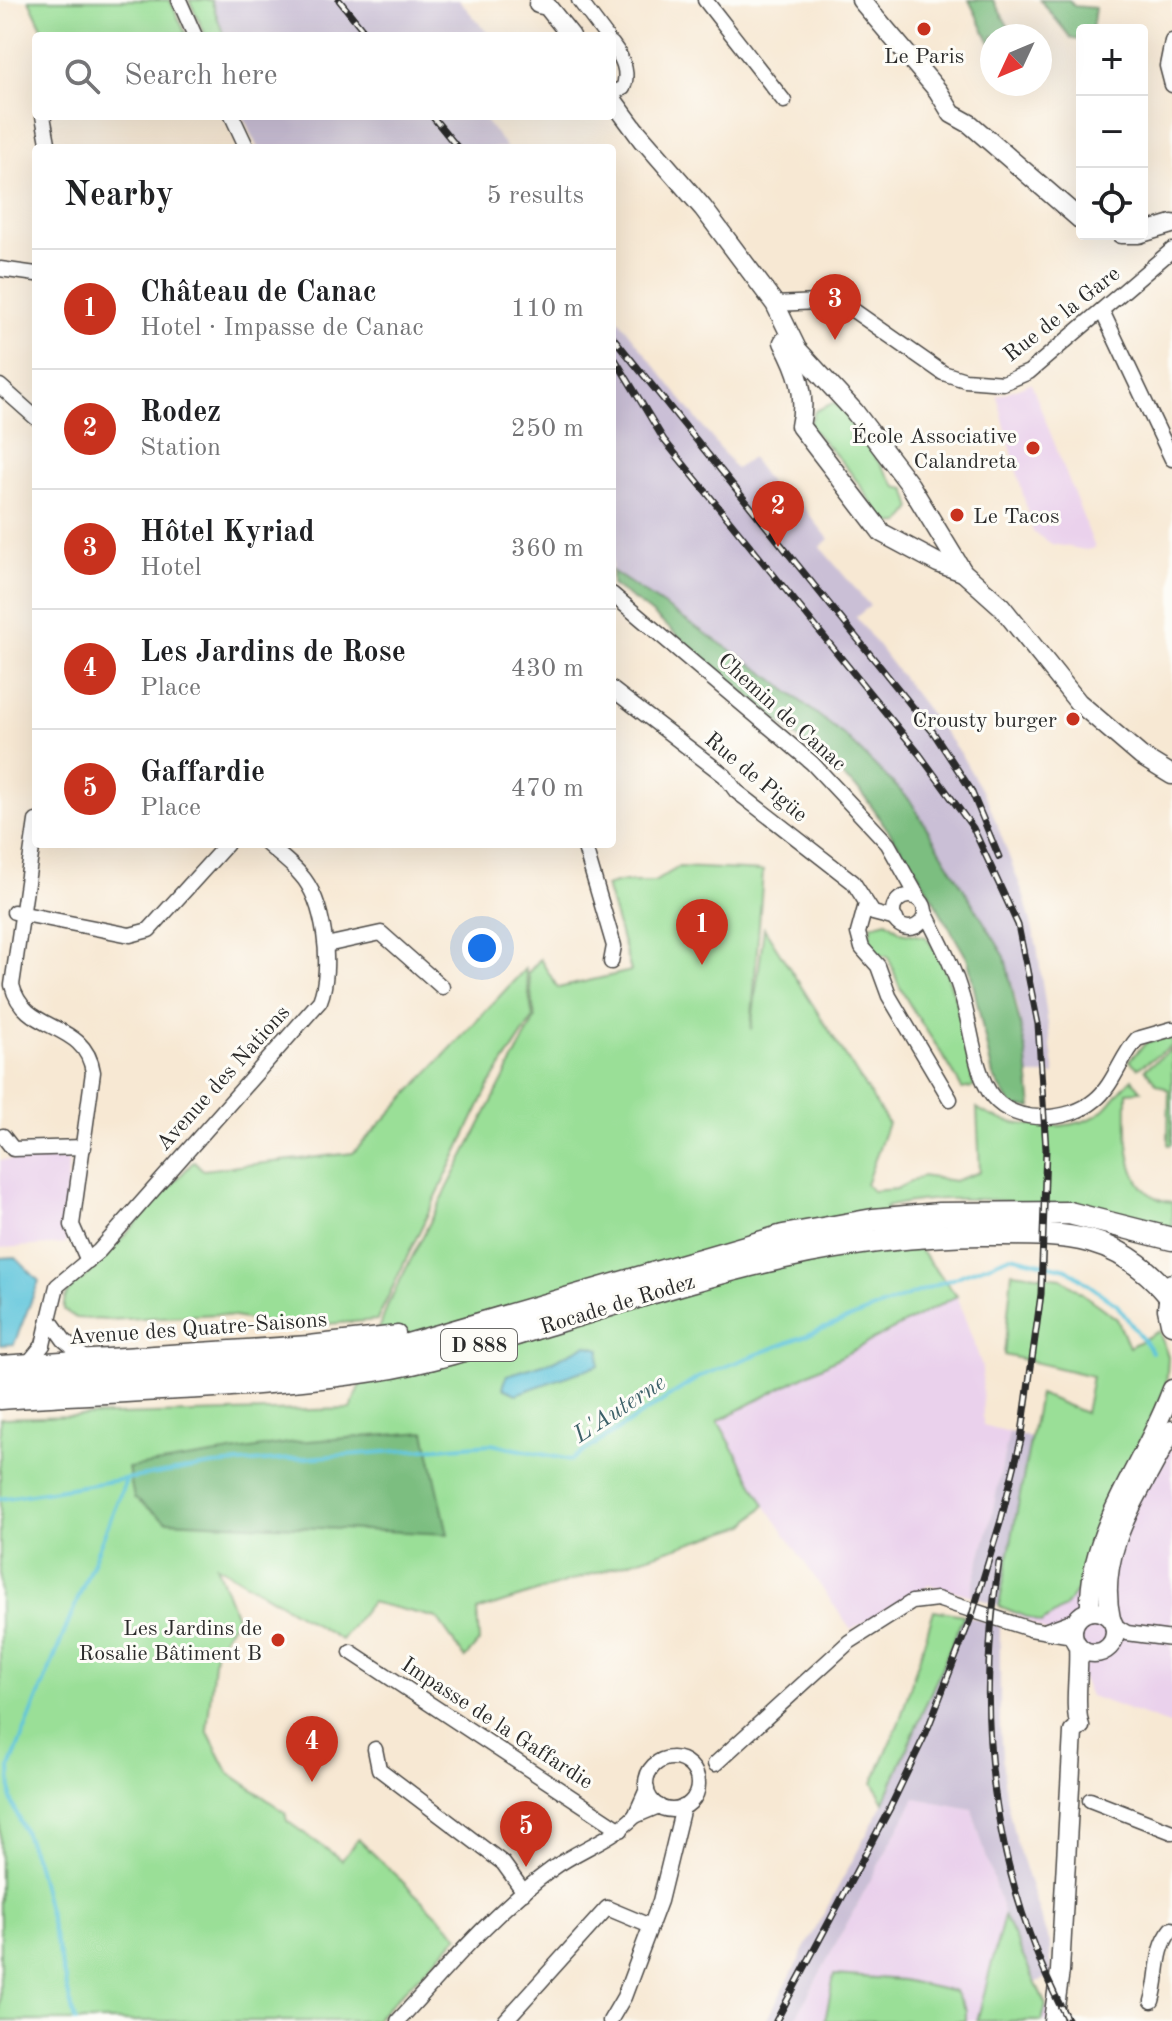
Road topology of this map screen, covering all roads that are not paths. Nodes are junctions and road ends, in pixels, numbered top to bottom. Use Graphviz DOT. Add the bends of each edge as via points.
graph roads {
  1 [pos="179,0"];
  2 [pos="579,0"];
  3 [pos="705,0"];
  4 [pos="861,0"];
  5 [pos="536,2"];
  6 [pos="193,32"];
  7 [pos="553,32"];
  8 [pos="568,32"];
  9 [pos="603,32"];
  10 [pos="1172,41"];
  11 [pos="616,51"];
  12 [pos="624,66"];
  13 [pos="616,79"];
  14 [pos="1172,85"];
  15 [pos="616,93"];
  16 [pos="784,101"];
  17 [pos="616,102"];
  18 [pos="44,120"];
  19 [pos="234,120"];
  20 [pos="637,132"];
  21 [pos="48,144"];
  22 [pos="245,144"];
  23 [pos="1076,216"];
  24 [pos="1172,224"];
  25 [pos="1148,232"];
  26 [pos="1172,250"];
  27 [pos="0,269"];
  28 [pos="32,273"];
  29 [pos="798,302"];
  30 [pos="775,304"];
  31 [pos="1102,311"];
  32 [pos="786,326"];
  33 [pos="0,386"];
  34 [pos="32,414"];
  35 [pos="1172,459"];
  36 [pos="963,572"];
  37 [pos="616,597"];
  38 [pos="616,692"];
  39 [pos="1172,775"];
  40 [pos="32,841"];
  41 [pos="223,848"];
  42 [pos="272,848"];
  43 [pos="585,848"];
  44 [pos="866,904"];
  45 [pos="917,908"];
  46 [pos="18,913"];
  47 [pos="895,914"];
  48 [pos="326,945"];
  49 [pos="611,962"];
  50 [pos="442,987"];
  51 [pos="1172,1029"];
  52 [pos="950,1099"];
  53 [pos="3,1136"];
  54 [pos="84,1147"];
  55 [pos="1172,1239"];
  56 [pos="694,1260"];
  57 [pos="88,1261"];
  58 [pos="1170,1290"];
  59 [pos="49,1319"];
  60 [pos="1172,1323"];
  61 [pos="398,1333"];
  62 [pos="84,1357"];
  63 [pos="30,1361"];
  64 [pos="0,1363"];
  65 [pos="0,1380"];
  66 [pos="1172,1389"];
  67 [pos="0,1398"];
  68 [pos="1172,1430"];
  69 [pos="1079,1628"];
  70 [pos="1116,1629"];
  71 [pos="1172,1639"];
  72 [pos="351,1652"];
  73 [pos="1097,1653"];
  74 [pos="1080,1679"];
  75 [pos="375,1749"];
  76 [pos="688,1764"];
  77 [pos="715,1764"];
  78 [pos="698,1784"];
  79 [pos="647,1789"];
  80 [pos="1069,1799"];
  81 [pos="683,1807"];
  82 [pos="663,1808"];
  83 [pos="635,1816"];
  84 [pos="676,1828"];
  85 [pos="621,1830"];
  86 [pos="1172,1832"];
  87 [pos="524,1892"];
  88 [pos="650,1926"];
  89 [pos="1172,1929"];
  90 [pos="1152,2001"];
  91 [pos="398,2021"];
  92 [pos="505,2021"];
  93 [pos="610,2021"];
  94 [pos="1053,2021"];
  1 -- 6 [label="street"];
  2 -- 9 [label="street"];
  3 -- 16 [label="street"];
  4 -- 23 [label="main road" via="938,91 963,109 970,124"];
  5 -- 7 [label="main road"];
  5 -- 8 [label="main road" via="547,6"];
  10 -- 14 [label="street" via="1167,66"];
  11 -- 12 [label="street"];
  12 -- 13 [label="street"];
  12 -- 15 [label="street" via="628,79"];
  17 -- 20 [label="main road"];
  18 -- 21 [label="street"];
  19 -- 22 [label="street"];
  20 -- 30 [label="main road"];
  20 -- 36 [label="main road" via="784,343 803,388 800,426 808,438 882,533"];
  24 -- 25 [label="main road"];
  26 -- 31 [label="street, Rue de la Gare"];
  27 -- 28 [label="street"];
  29 -- 30 [label="street, Rue de la Gare"];
  29 -- 31 [label="street, Rue de la Gare" via="840,301 943,373 993,385 1029,372"];
  29 -- 32 [label="street"];
  30 -- 32 [label="main road"];
  31 -- 35 [label="street"];
  32 -- 36 [label="main road" via="797,349 854,411 910,485"];
  33 -- 34 [label="street"];
  36 -- 39 [label="main road" via="1001,606 1088,711"];
  37 -- 45 [label="street, Chemin de Canac" via="812,763 861,812 909,876"];
  38 -- 44 [label="street, Rue de Pigüe" via="853,882"];
  40 -- 46 [label="street"];
  41 -- 46 [label="street" via="149,930 130,935"];
  42 -- 48 [label="street, Avenue des Nations" via="310,888"];
  43 -- 49 [label="street" via="614,946"];
  44 -- 47 [label="street"];
  44 -- 52 [label="street" via="858,933 862,948 878,966 889,996"];
  45 -- 47 [label="street"];
  45 -- 47 [label="street" via="908,927"];
  45 -- 51 [label="street" via="936,936 962,996 985,1083 1000,1104 1017,1114 1053,1117 1086,1107 1099,1098 1137,1039"];
  46 -- 54 [label="street" via="12,985 16,1002 26,1013 79,1041 91,1055"];
  48 -- 50 [label="street" via="381,933"];
  48 -- 57 [label="street, Avenue des Nations" via="327,984 320,1001"];
  53 -- 54 [label="street" via="13,1149"];
  54 -- 57 [label="street" via="72,1225"];
  55 -- 56 [label="main road, Rocade de Rodez / D 888" via="1069,1213 939,1214 783,1236"];
  56 -- 61 [label="main road" via="659,1262"];
  56 -- 65 [label="main road, Rocade de Rodez / D 888" via="404,1346 324,1358"];
  57 -- 59 [label="street, Avenue des Nations" via="57,1286"];
  58 -- 60 [label="main road"];
  58 -- 67 [label="main road, Rocade de Rodez / D 888" via="1122,1252 1077,1238 975,1234 860,1241 732,1268 443,1356 376,1370"];
  59 -- 62 [label="street"];
  59 -- 63 [label="street, Avenue des Nations" via="43,1345"];
  61 -- 62 [label="street, Avenue des Quatre-Saisons"];
  62 -- 63 [label="street, Avenue des Quatre-Saisons"];
  63 -- 64 [label="street, Avenue des Quatre-Saisons"];
  66 -- 69 [label="main road" via="1119,1494"];
  68 -- 70 [label="main road" via="1113,1549 1105,1593"];
  69 -- 70 [label="main road" via="1101,1612"];
  69 -- 73 [label="main road"];
  69 -- 74 [label="main road"];
  69 -- 77 [label="street" via="1030,1629 937,1599 912,1602 849,1642"];
  70 -- 71 [label="street"];
  70 -- 73 [label="main road" via="1108,1648"];
  72 -- 85 [label="street, Impasse de la Gaffardie"];
  73 -- 74 [label="main road"];
  74 -- 80 [label="main road"];
  75 -- 87 [label="street" via="379,1769 503,1863"];
  76 -- 77 [label="street"];
  76 -- 78 [label="street"];
  76 -- 79 [label="street" via="675,1758 661,1761 649,1772"];
  77 -- 78 [label="street"];
  78 -- 81 [label="street" via="694,1798"];
  79 -- 82 [label="street"];
  79 -- 83 [label="street"];
  80 -- 86 [label="street" via="1090,1800"];
  80 -- 94 [label="main road"];
  81 -- 82 [label="street"];
  81 -- 84 [label="street"];
  82 -- 83 [label="street"];
  82 -- 84 [label="street"];
  83 -- 85 [label="street"];
  84 -- 88 [label="street" via="669,1871"];
  85 -- 87 [label="street" via="553,1868"];
  87 -- 91 [label="street"];
  88 -- 92 [label="street" via="607,1908"];
  88 -- 93 [label="street"];
  89 -- 90 [label="street" via="1161,1942"];
}
